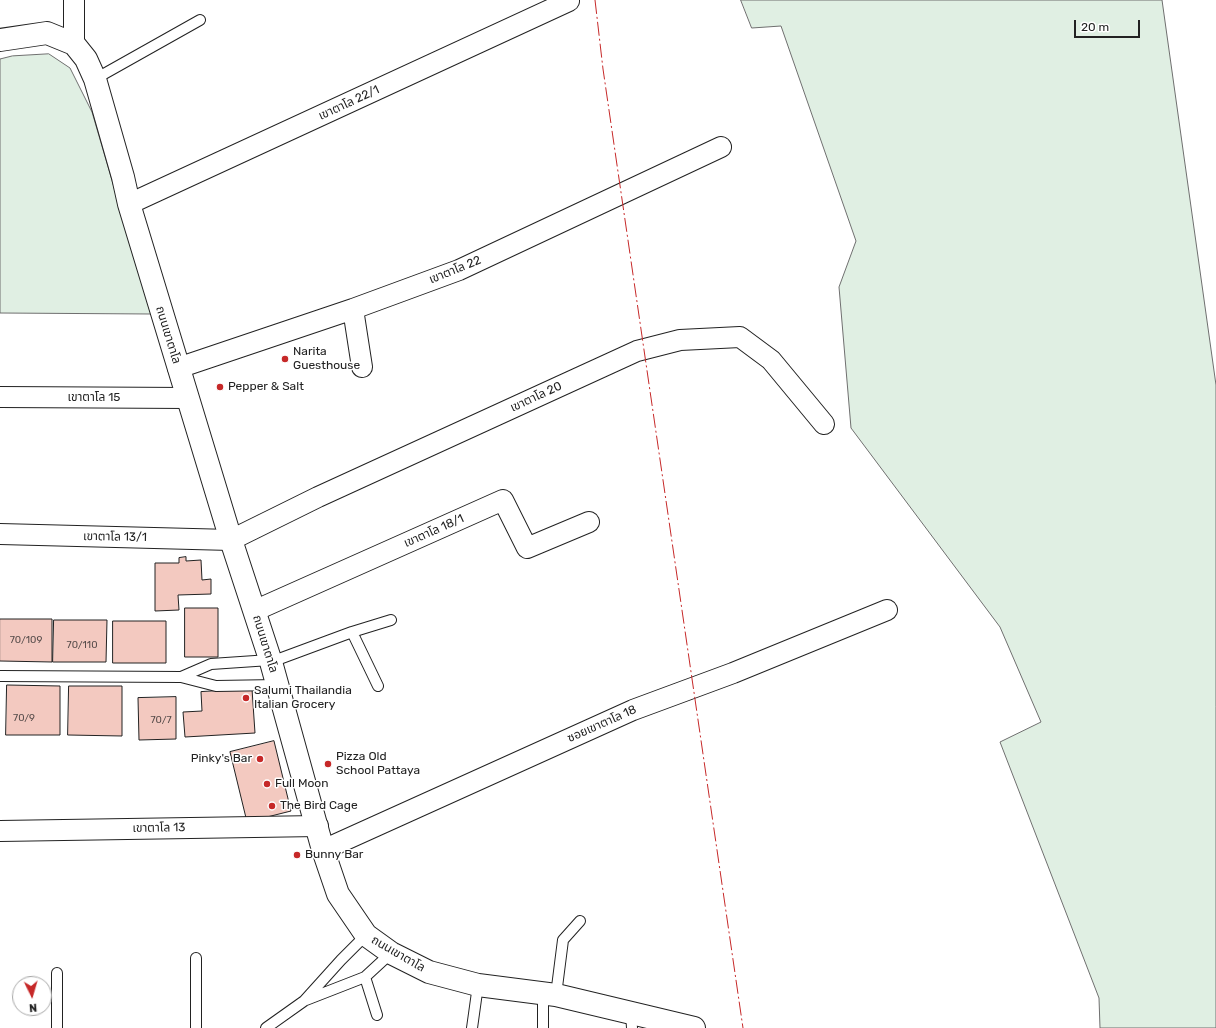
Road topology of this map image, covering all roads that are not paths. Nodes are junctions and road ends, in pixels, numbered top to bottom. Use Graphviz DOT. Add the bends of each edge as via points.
graph roads {
  1 [pos="74,0"];
  2 [pos="569,1"];
  3 [pos="200,20"];
  4 [pos="0,40"];
  5 [pos="74,44"];
  6 [pos="95,79"];
  7 [pos="721,147"];
  8 [pos="129,204"];
  9 [pos="353,309"];
  10 [pos="362,367"];
  11 [pos="178,368"];
  12 [pos="0,397"];
  13 [pos="188,398"];
  14 [pos="824,424"];
  15 [pos="589,522"];
  16 [pos="0,534"];
  17 [pos="231,540"];
  18 [pos="887,610"];
  19 [pos="254,611"];
  20 [pos="391,620"];
  21 [pos="352,632"];
  22 [pos="270,661"];
  23 [pos="0,676"];
  24 [pos="181,677"];
  25 [pos="277,685"];
  26 [pos="378,686"];
  27 [pos="318,826"];
  28 [pos="0,831"];
  29 [pos="323,850"];
  30 [pos="580,921"];
  31 [pos="366,935"];
  32 [pos="391,953"];
  33 [pos="196,958"];
  34 [pos="57,973"];
  35 [pos="365,977"];
  36 [pos="478,985"];
  37 [pos="550,995"];
  38 [pos="304,1001"];
  39 [pos="377,1015"];
  40 [pos="631,1020"];
  41 [pos="57,1028"];
  42 [pos="196,1028"];
  43 [pos="266,1028"];
  44 [pos="472,1028"];
  45 [pos="543,1028"];
  46 [pos="694,1028"];
  1 -- 5 [label="street"];
  2 -- 8 [label="street, เขาตาโล 22/1"];
  3 -- 6 [label="lane"];
  4 -- 5 [label="street" via="47,33"];
  5 -- 6 [label="street, ถนนเขาตาโล" via="86,59"];
  6 -- 8 [label="street, ถนนเขาตาโล"];
  7 -- 9 [label="street, เขาตาโล 22" via="459,270"];
  8 -- 11 [label="street, ถนนเขาตาโล"];
  9 -- 10 [label="street"];
  9 -- 11 [label="street, เขาตาโล 22"];
  11 -- 13 [label="street, ถนนเขาตาโล"];
  12 -- 13 [label="street, เขาตาโล 15"];
  13 -- 17 [label="street, ถนนเขาตาโล"];
  14 -- 17 [label="street, เขาตาโล 20" via="771,360 740,336 680,340 637,351 318,497"];
  15 -- 19 [label="street, เขาตาโล 18/1" via="527,548 503,500"];
  16 -- 17 [label="street, เขาตาโล 13/1"];
  17 -- 19 [label="street, ถนนเขาตาโล"];
  18 -- 29 [label="street, ซอยเขาตาโล 18" via="733,673 633,710"];
  19 -- 22 [label="street, ถนนเขาตาโล"];
  20 -- 21 [label="lane"];
  21 -- 22 [label="lane"];
  21 -- 26 [label="lane"];
  22 -- 24 [label="lane" via="211,664"];
  22 -- 25 [label="street, ถนนเขาตาโล"];
  23 -- 24 [label="lane"];
  24 -- 25 [label="lane" via="216,686"];
  25 -- 27 [label="street, ถนนเขาตาโล"];
  27 -- 28 [label="street, เขาตาโล 13"];
  27 -- 29 [label="street, ถนนเขาตาโล"];
  29 -- 31 [label="street, ถนนเขาตาโล" via="338,894"];
  30 -- 37 [label="lane" via="563,940"];
  31 -- 32 [label="street, ถนนเขาตาโล"];
  31 -- 38 [label="lane"];
  32 -- 35 [label="lane"];
  32 -- 36 [label="street, ถนนเขาตาโล" via="429,972"];
  33 -- 42 [label="lane"];
  34 -- 41 [label="lane"];
  35 -- 38 [label="lane"];
  35 -- 39 [label="lane"];
  36 -- 37 [label="street, ถนนเขาตาโล"];
  36 -- 44 [label="lane"];
  37 -- 40 [label="street, ถนนเขาตาโล"];
  37 -- 45 [label="lane"];
  38 -- 43 [label="lane"];
  40 -- 46 [label="street, ถนนเขาตาโล"];
}
